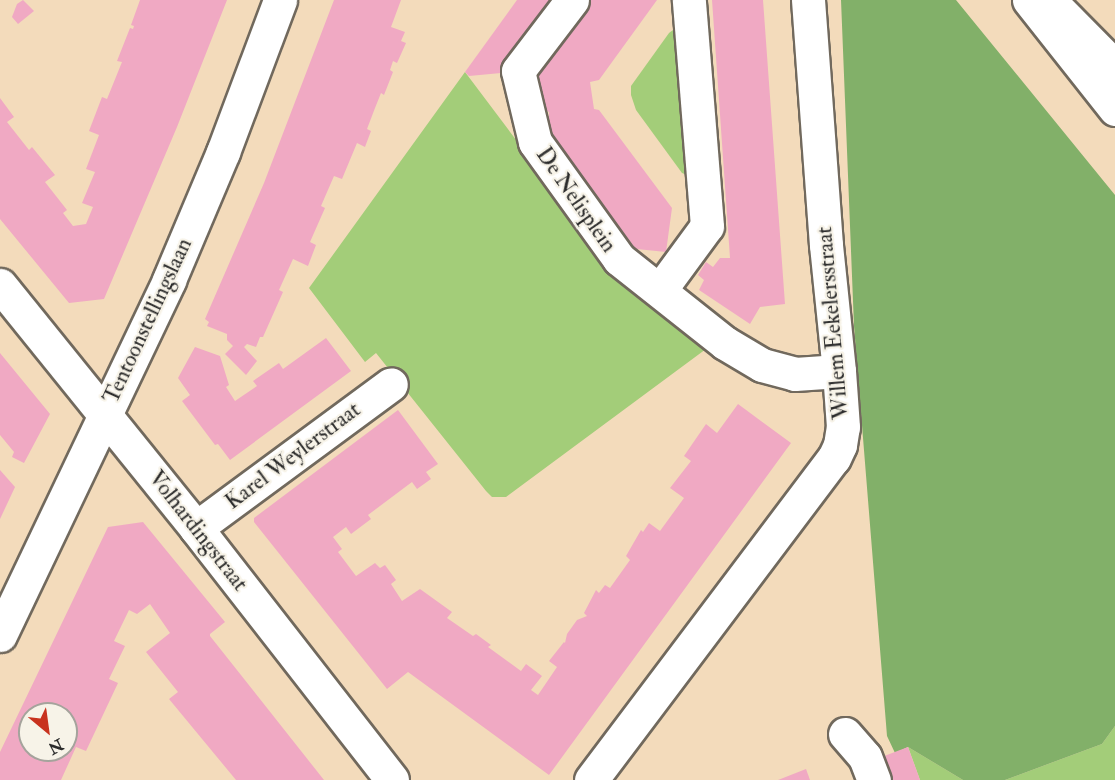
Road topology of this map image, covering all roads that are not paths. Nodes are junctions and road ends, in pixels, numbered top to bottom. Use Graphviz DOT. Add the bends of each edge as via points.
graph roads {
  1 [pos="280,0"];
  2 [pos="572,0"];
  3 [pos="689,0"];
  4 [pos="808,0"];
  5 [pos="1029,0"];
  6 [pos="1049,0"];
  7 [pos="1115,67"];
  8 [pos="1115,109"];
  9 [pos="660,290"];
  10 [pos="2,292"];
  11 [pos="839,371"];
  12 [pos="391,384"];
  13 [pos="105,414"];
  14 [pos="196,528"];
  15 [pos="0,635"];
  16 [pos="846,734"];
  17 [pos="392,780"];
  18 [pos="591,780"];
  19 [pos="874,780"];
  1 -- 13 [label="main road, Tentoonstellingslaan" via="169,280"];
  2 -- 9 [label="main road, De Nelisplein" via="519,71 535,142 618,260"];
  3 -- 9 [label="main road" via="707,226"];
  4 -- 11 [label="main road, Willem Eekelersstraat"];
  5 -- 8 [label="main road"];
  6 -- 7 [label="main road"];
  9 -- 11 [label="main road, De Nelisplein" via="725,343 762,365 795,374"];
  10 -- 13 [label="main road, Volhardingstraat"];
  11 -- 18 [label="main road, Willem Eekelersstraat" via="843,427 834,458"];
  12 -- 14 [label="main road, Karel Weylerstraat"];
  13 -- 14 [label="main road, Volhardingstraat"];
  13 -- 15 [label="main road, Tentoonstellingslaan"];
  14 -- 17 [label="main road, Volhardingstraat"];
  16 -- 19 [label="main road" via="866,757"];
}
